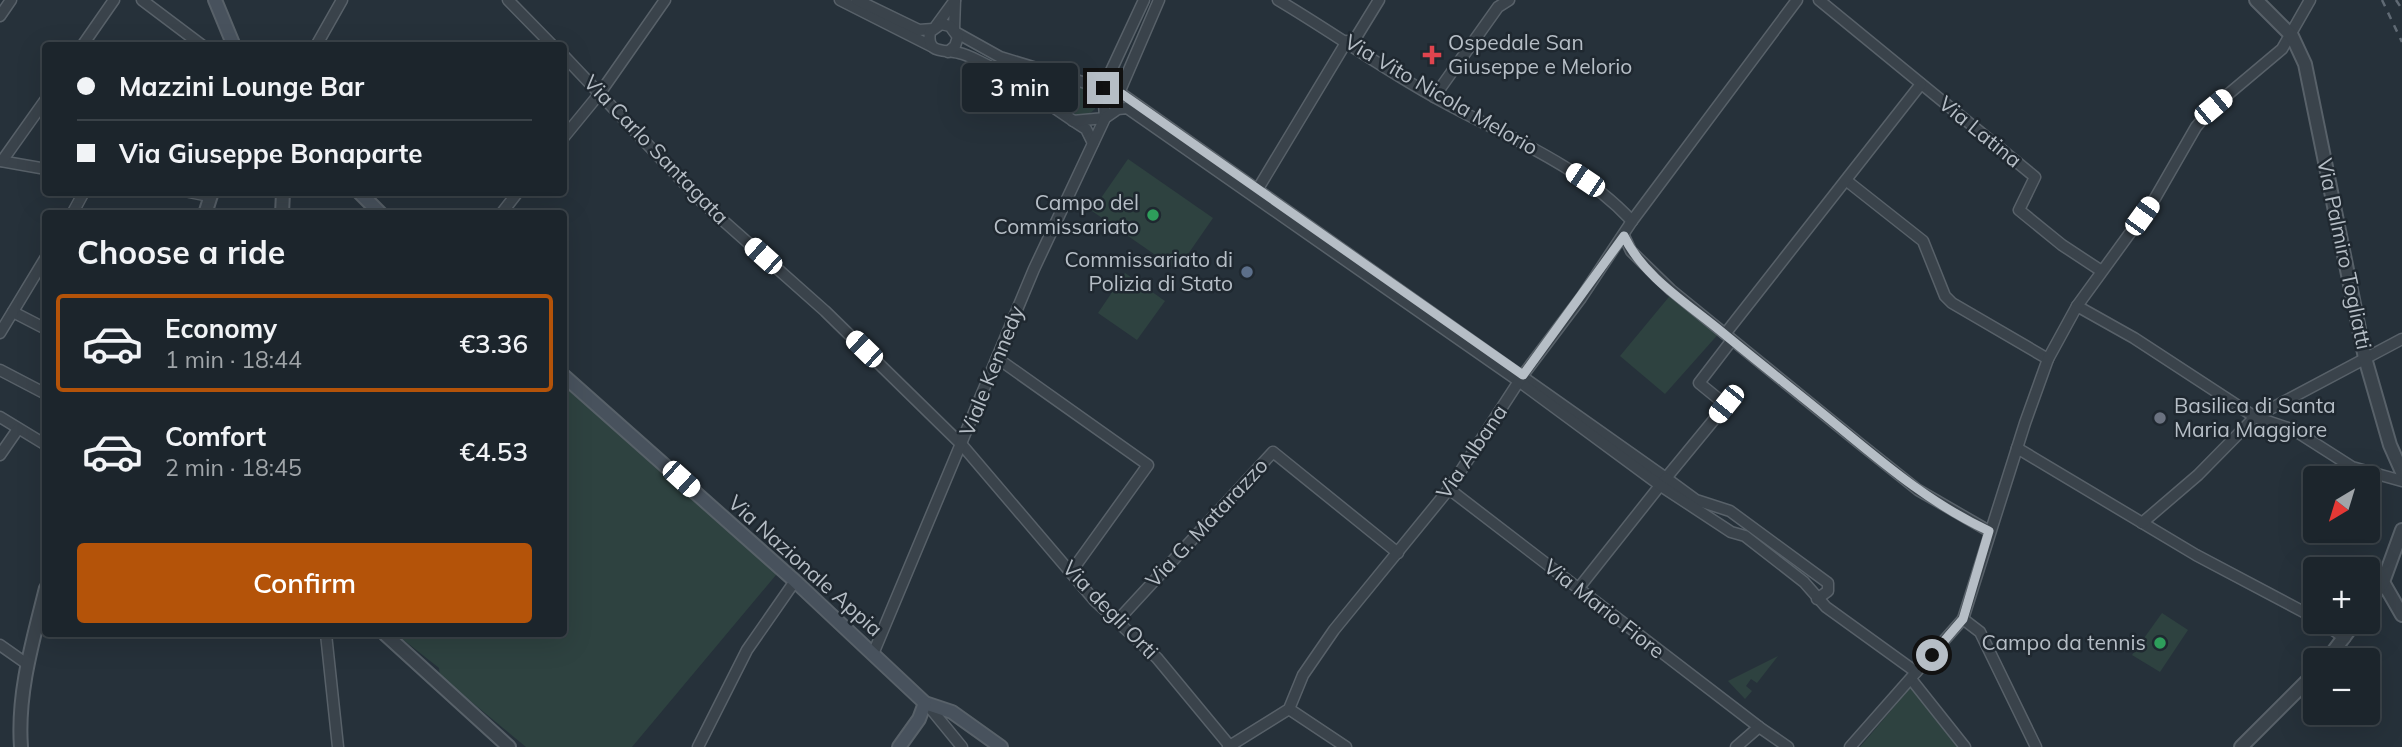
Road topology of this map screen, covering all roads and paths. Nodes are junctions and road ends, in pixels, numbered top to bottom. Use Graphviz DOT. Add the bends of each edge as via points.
graph roads {
  1 [pos="11,0"];
  2 [pos="114,0"];
  3 [pos="142,0"];
  4 [pos="215,0"];
  5 [pos="342,0"];
  6 [pos="508,0"];
  7 [pos="666,0"];
  8 [pos="840,0"];
  9 [pos="857,0"];
  10 [pos="955,0"];
  11 [pos="1144,0"];
  12 [pos="1159,0"];
  13 [pos="1278,0"];
  14 [pos="1379,0"];
  15 [pos="1509,0"];
  16 [pos="1797,0"];
  17 [pos="1819,0"];
  18 [pos="2256,0"];
  19 [pos="2310,0"];
  20 [pos="0,16"];
  21 [pos="934,27"];
  22 [pos="955,31"];
  23 [pos="186,33"];
  24 [pos="2292,36"];
  25 [pos="85,42"];
  26 [pos="198,42"];
  27 [pos="204,42"];
  28 [pos="232,42"];
  29 [pos="318,42"];
  30 [pos="549,42"];
  31 [pos="1349,42"];
  32 [pos="931,46"];
  33 [pos="948,52"];
  34 [pos="1000,57"];
  35 [pos="567,59"];
  36 [pos="993,69"];
  37 [pos="1921,84"];
  38 [pos="1103,88"];
  39 [pos="600,93"];
  40 [pos="1119,93"];
  41 [pos="1434,97"];
  42 [pos="42,105"];
  43 [pos="1105,118"];
  44 [pos="1071,120"];
  45 [pos="567,133"];
  46 [pos="1093,143"];
  47 [pos="1,161"];
  48 [pos="42,168"];
  49 [pos="1846,181"];
  50 [pos="1256,192"];
  51 [pos="363,196"];
  52 [pos="515,196"];
  53 [pos="378,210"];
  54 [pos="504,210"];
  55 [pos="1632,221"];
  56 [pos="1624,236"];
  57 [pos="42,264"];
  58 [pos="2100,270"];
  59 [pos="2077,306"];
  60 [pos="13,312"];
  61 [pos="42,327"];
  62 [pos="0,333"];
  63 [pos="1729,337"];
  64 [pos="2402,339"];
  65 [pos="997,358"];
  66 [pos="2365,358"];
  67 [pos="2049,359"];
  68 [pos="0,370"];
  69 [pos="567,379"];
  70 [pos="1522,379"];
  71 [pos="42,392"];
  72 [pos="0,417"];
  73 [pos="2255,417"];
  74 [pos="18,429"];
  75 [pos="42,443"];
  76 [pos="962,445"];
  77 [pos="2017,448"];
  78 [pos="0,455"];
  79 [pos="2402,472"];
  80 [pos="1665,479"];
  81 [pos="2402,481"];
  82 [pos="1449,489"];
  83 [pos="1719,505"];
  84 [pos="1713,518"];
  85 [pos="2142,523"];
  86 [pos="2402,530"];
  87 [pos="1989,531"];
  88 [pos="1398,553"];
  89 [pos="1071,572"];
  90 [pos="795,581"];
  91 [pos="2383,582"];
  92 [pos="2380,586"];
  93 [pos="1578,589"];
  94 [pos="1817,599"];
  95 [pos="42,603"];
  96 [pos="2303,612"];
  97 [pos="2402,615"];
  98 [pos="1963,619"];
  99 [pos="1118,621"];
  100 [pos="2339,634"];
  101 [pos="2348,634"];
  102 [pos="326,637"];
  103 [pos="389,637"];
  104 [pos="2345,638"];
  105 [pos="0,645"];
  106 [pos="2337,648"];
  107 [pos="873,654"];
  108 [pos="27,664"];
  109 [pos="1914,676"];
  110 [pos="2303,685"];
  111 [pos="925,703"];
  112 [pos="1289,709"];
  113 [pos="1759,727"];
  114 [pos="1228,746"];
  115 [pos="21,747"];
  116 [pos="338,747"];
  117 [pos="509,747"];
  118 [pos="698,747"];
  119 [pos="899,747"];
  120 [pos="962,747"];
  121 [pos="1001,747"];
  122 [pos="1346,747"];
  123 [pos="1736,747"];
  124 [pos="1788,747"];
  125 [pos="1850,747"];
  126 [pos="1965,747"];
  127 [pos="2036,747"];
  128 [pos="2241,747"];
  1 -- 20 [label="street"];
  2 -- 25 [label="street"];
  3 -- 23 [label="street"];
  4 -- 28 [label="main road"];
  5 -- 29 [label="street"];
  6 -- 30 [label="street"];
  7 -- 39 [label="street"];
  8 -- 32 [label="street"];
  9 -- 21 [label="street" via="919,30"];
  10 -- 21 [label="street"];
  10 -- 22 [label="street"];
  11 -- 38 [label="street"];
  12 -- 40 [label="street"];
  13 -- 31 [label="street, Via Vito Nicola Melorio"];
  14 -- 31 [label="street"];
  15 -- 41 [label="street" via="1498,8"];
  16 -- 55 [label="street, Via Albana"];
  17 -- 37 [label="street, Via Latina"];
  18 -- 24 [label="street"];
  19 -- 24 [label="street"];
  21 -- 22 [label="street" via="946,24"];
  21 -- 32 [label="street"];
  22 -- 33 [label="street" via="958,42"];
  22 -- 34 [label="street"];
  23 -- 26 [label="street"];
  23 -- 27 [label="street"];
  24 -- 58 [label="street" via="2196,127 2154,200"];
  24 -- 66 [label="street, Via Palmiro Togliatti" via="2312,87"];
  31 -- 41 [label="street, Via Vito Nicola Melorio"];
  31 -- 50 [label="street"];
  32 -- 33 [label="street"];
  33 -- 36 [label="street" via="958,52"];
  34 -- 36 [label="street"];
  34 -- 38 [label="street"];
  35 -- 39 [label="street, Via Carlo Santagata"];
  36 -- 44 [label="street"];
  37 -- 49 [label="street"];
  37 -- 58 [label="street, Via Latina" via="2035,177 2020,210"];
  38 -- 40 [label="street"];
  38 -- 43 [label="street"];
  39 -- 45 [label="street"];
  39 -- 76 [label="street, Via Carlo Santagata" via="701,201 825,311"];
  40 -- 50 [label="street"];
  41 -- 55 [label="street, Via Vito Nicola Melorio" via="1562,165 1607,195"];
  42 -- 47 [label="street"];
  43 -- 44 [label="street"];
  43 -- 46 [label="street, Viale Kennedy"];
  43 -- 50 [label="street" via="1118,108 1132,109"];
  44 -- 46 [label="street" via="1090,134"];
  46 -- 65 [label="street, Viale Kennedy"];
  47 -- 48 [label="street"];
  49 -- 63 [label="street"];
  49 -- 67 [label="street" via="1923,241 1952,303"];
  50 -- 70 [label="street"];
  51 -- 53 [label="main road"];
  52 -- 54 [label="street"];
  55 -- 56 [label="street, Via Albana"];
  56 -- 63 [label="street" via="1631,251 1671,290"];
  56 -- 70 [label="street, Via Albana"];
  57 -- 60 [label="street"];
  58 -- 59 [label="street"];
  59 -- 67 [label="street"];
  59 -- 73 [label="street"];
  60 -- 61 [label="street"];
  60 -- 62 [label="street"];
  63 -- 80 [label="street" via="1699,383 1726,404"];
  63 -- 87 [label="street" via="1918,490"];
  64 -- 66 [label="street"];
  65 -- 76 [label="street, Viale Kennedy"];
  65 -- 89 [label="street" via="1148,464"];
  66 -- 73 [label="street"];
  66 -- 79 [label="street, Via Palmiro Togliatti"];
  67 -- 77 [label="street"];
  68 -- 71 [label="street"];
  69 -- 90 [label="main road, Via Nazionale Appia"];
  70 -- 80 [label="street"];
  70 -- 82 [label="street, Via Albana"];
  72 -- 74 [label="street"];
  73 -- 81 [label="street" via="2294,430 2352,467"];
  73 -- 85 [label="street"];
  74 -- 75 [label="street"];
  74 -- 78 [label="street"];
  76 -- 89 [label="street, Via degli Orti"];
  76 -- 107 [label="street, Viale Kennedy"];
  77 -- 85 [label="street"];
  77 -- 87 [label="street"];
  80 -- 83 [label="street" via="1696,500"];
  80 -- 84 [label="street"];
  80 -- 93 [label="street"];
  82 -- 88 [label="street, Via Albana"];
  82 -- 93 [label="street, Via Mario Fiore"];
  83 -- 84 [label="street"];
  83 -- 94 [label="street" via="1828,583 1828,591"];
  84 -- 94 [label="street" via="1788,569"];
  85 -- 96 [label="street"];
  86 -- 91 [label="street"];
  87 -- 98 [label="street"];
  88 -- 99 [label="street, Via G. Matarazzo" via="1273,452"];
  88 -- 112 [label="street, Via Albana" via="1334,630 1303,675"];
  89 -- 99 [label="street, Via degli Orti"];
  90 -- 107 [label="main road, Via Nazionale Appia"];
  90 -- 118 [label="street" via="747,650"];
  91 -- 92 [label="street"];
  91 -- 97 [label="street"];
  93 -- 113 [label="street, Via Mario Fiore"];
  94 -- 109 [label="street"];
  95 -- 108 [label="street"];
  98 -- 109 [label="street"];
  98 -- 127 [label="street" via="1980,632"];
  99 -- 114 [label="street, Via degli Orti" via="1157,658"];
  100 -- 104 [label="street"];
  101 -- 104 [label="street"];
  102 -- 116 [label="street"];
  103 -- 117 [label="street"];
  104 -- 106 [label="street"];
  105 -- 108 [label="street"];
  107 -- 111 [label="main road, Via Nazionale Appia"];
  108 -- 115 [label="street" via="19,725"];
  109 -- 125 [label="street"];
  109 -- 126 [label="street"];
  110 -- 128 [label="street"];
  111 -- 119 [label="main road"];
  111 -- 120 [label="street"];
  111 -- 121 [label="main road" via="952,712"];
  112 -- 114 [label="street"];
  112 -- 122 [label="street"];
  113 -- 123 [label="street"];
  113 -- 124 [label="street, Via Mario Fiore"];
}
